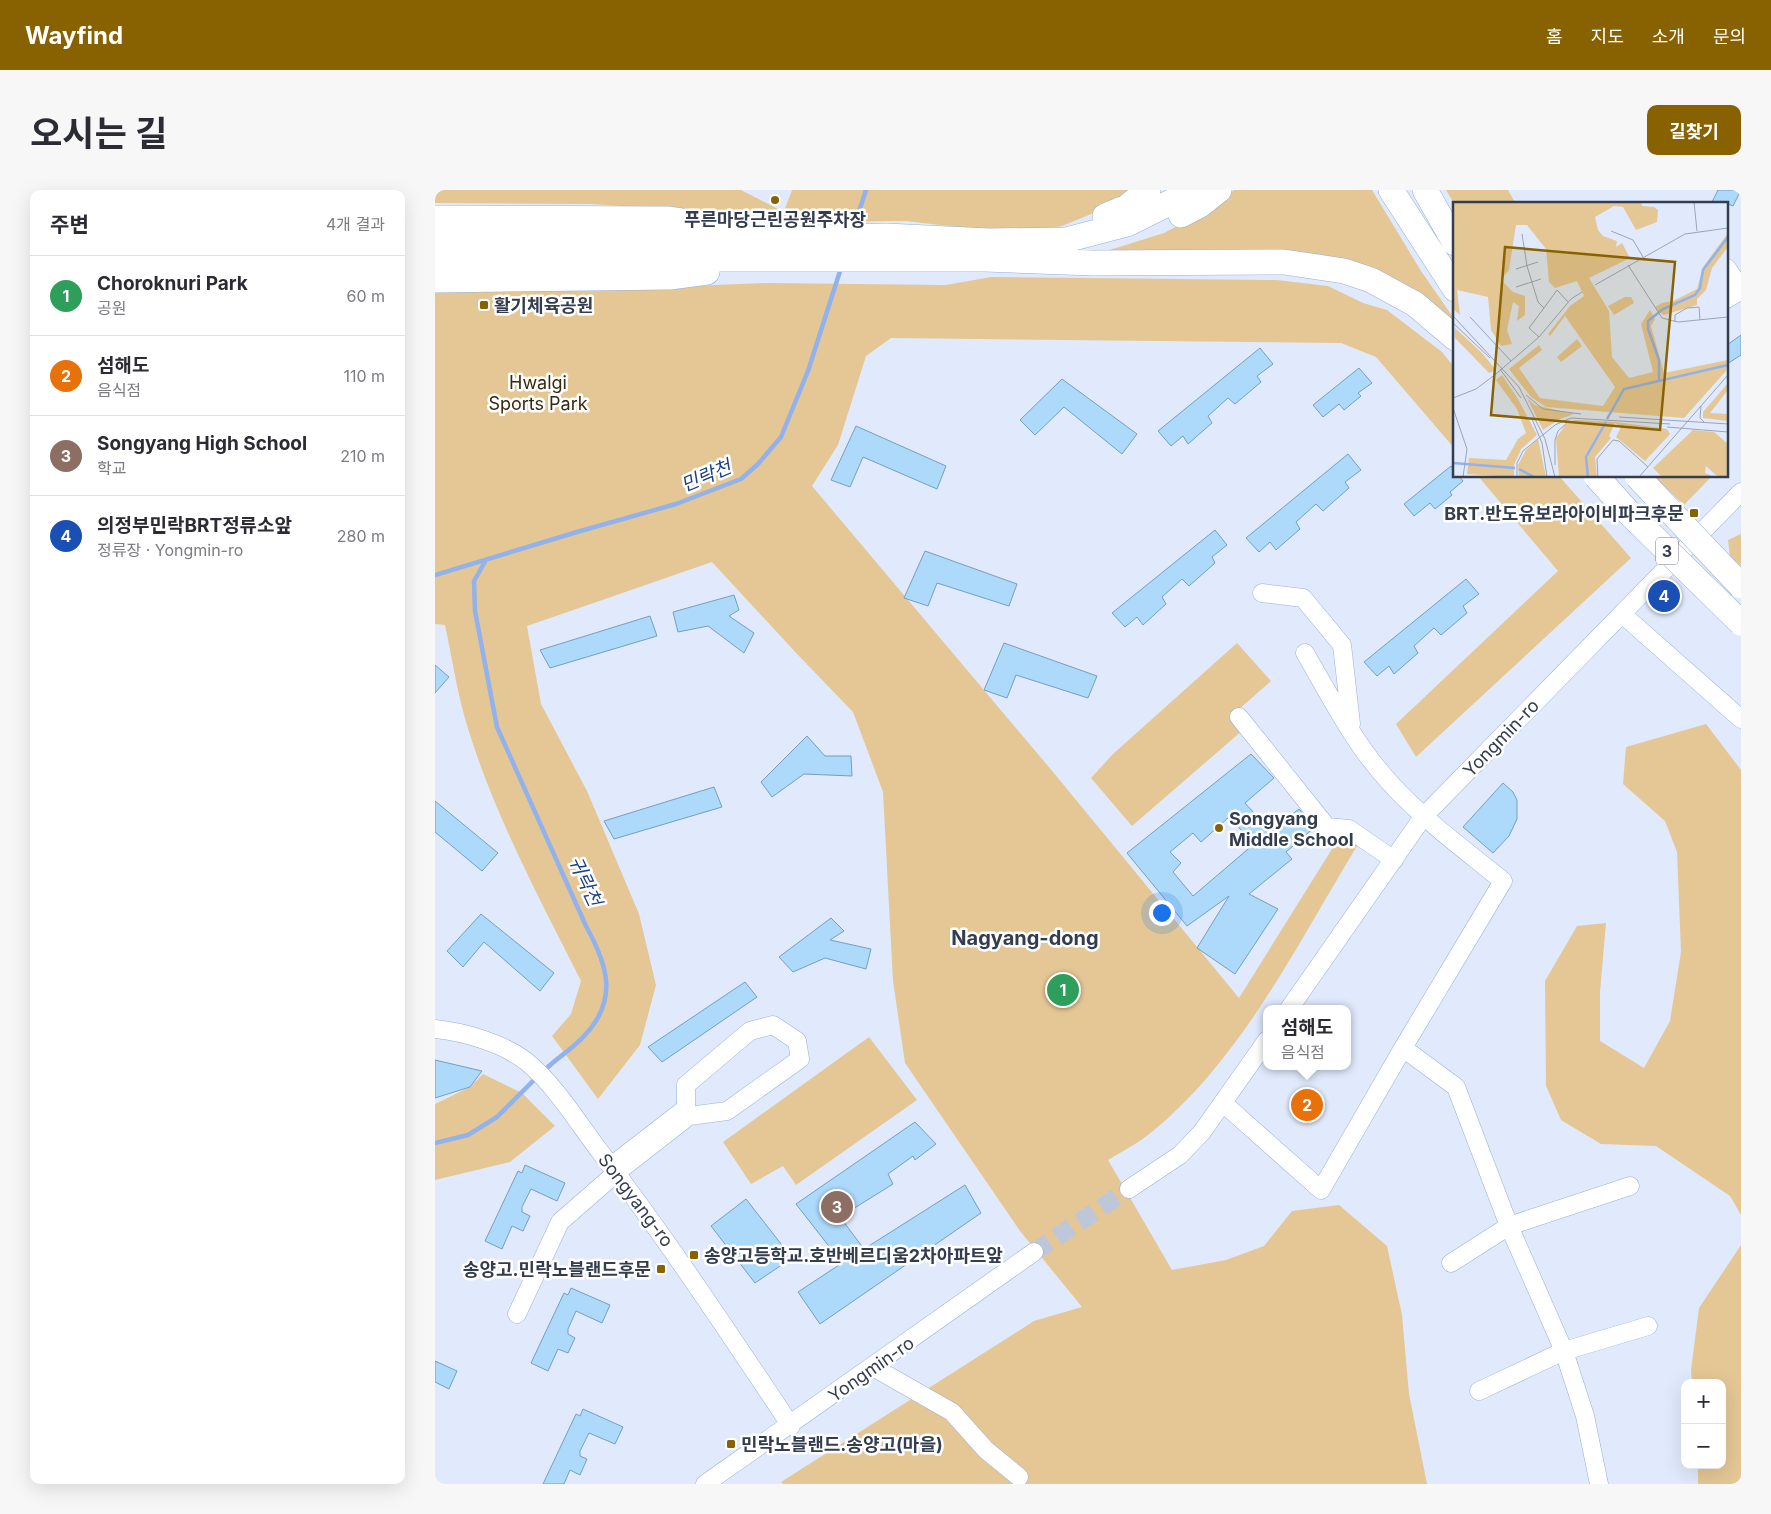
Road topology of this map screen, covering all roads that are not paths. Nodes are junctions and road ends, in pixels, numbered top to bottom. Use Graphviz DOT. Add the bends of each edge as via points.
graph roads {
  1 [pos="1149,190"];
  2 [pos="1195,190"];
  3 [pos="1219,190"];
  4 [pos="1391,190"];
  5 [pos="1425,190"];
  6 [pos="435,218"];
  7 [pos="1453,239"];
  8 [pos="435,240"];
  9 [pos="797,249"];
  10 [pos="987,250"];
  11 [pos="435,259"];
  12 [pos="1729,271"];
  13 [pos="435,280"];
  14 [pos="1453,286"];
  15 [pos="1741,290"];
  16 [pos="1729,298"];
  17 [pos="1453,336"];
  18 [pos="1592,478"];
  19 [pos="1598,478"];
  20 [pos="1639,478"];
  21 [pos="1741,492"];
  22 [pos="1629,513"];
  23 [pos="1741,586"];
  24 [pos="1263,593"];
  25 [pos="1622,614"];
  26 [pos="1741,623"];
  27 [pos="1305,653"];
  28 [pos="1239,717"];
  29 [pos="1741,719"];
  30 [pos="1352,732"];
  31 [pos="1423,817"];
  32 [pos="1393,860"];
  33 [pos="1292,1005"];
  34 [pos="435,1029"];
  35 [pos="1263,1046"];
  36 [pos="1403,1048"];
  37 [pos="1223,1103"];
  38 [pos="614,1170"];
  39 [pos="1630,1186"];
  40 [pos="1129,1189"];
  41 [pos="1509,1226"];
  42 [pos="1035,1252"];
  43 [pos="1451,1263"];
  44 [pos="517,1314"];
  45 [pos="1648,1326"];
  46 [pos="1564,1351"];
  47 [pos="873,1367"];
  48 [pos="1479,1391"];
  49 [pos="791,1426"];
  50 [pos="1019,1477"];
  51 [pos="705,1484"];
  52 [pos="1599,1484"];
  1 -- 10 [label="highway" via="1127,207 1076,228"];
  2 -- 10 [label="highway" via="1127,224 1066,240"];
  3 -- 10 [label="highway" via="1200,205 1147,233 1079,249"];
  4 -- 14 [label="highway"];
  5 -- 7 [label="highway"];
  6 -- 9 [label="highway" via="669,219"];
  8 -- 9 [label="highway" via="642,242"];
  9 -- 10 [label="highway" via="877,260"];
  9 -- 10 [label="highway" via="886,236"];
  9 -- 11 [label="highway"];
  9 -- 13 [label="highway" via="670,277"];
  10 -- 17 [label="highway" via="1093,262 1284,262 1344,271 1393,291 1423,310"];
  12 -- 15 [label="street"];
  15 -- 16 [label="street"];
  18 -- 22 [label="highway, bridge"];
  19 -- 22 [label="highway, 3, bridge"];
  20 -- 23 [label="highway, 3, bridge"];
  21 -- 25 [label="street, Yongmin-ro"];
  22 -- 26 [label="highway, 3, bridge"];
  24 -- 30 [label="street" via="1303,598 1342,645"];
  25 -- 29 [label="street"];
  25 -- 31 [label="street, Yongmin-ro"];
  27 -- 30 [label="street"];
  28 -- 32 [label="street" via="1327,826 1349,829"];
  30 -- 31 [label="street" via="1379,769"];
  31 -- 32 [label="street, Yongmin-ro"];
  31 -- 36 [label="street" via="1503,881"];
  32 -- 33 [label="street, Yongmin-ro"];
  34 -- 38 [label="street, Songyang-ro" via="500,1047 525,1061 554,1091"];
  35 -- 37 [label="street"];
  36 -- 37 [label="street" via="1321,1190"];
  36 -- 41 [label="street" via="1456,1087"];
  37 -- 40 [label="street" via="1180,1155"];
  38 -- 38 [label="street" via="689,1116 727,1111 787,1069 800,1059 797,1040 773,1025 750,1032 686,1085 686,1108"];
  38 -- 44 [label="street" via="560,1222"];
  38 -- 49 [label="street, Songyang-ro" via="667,1241"];
  39 -- 41 [label="street"];
  41 -- 43 [label="street"];
  41 -- 46 [label="street"];
  42 -- 47 [label="street, Yongmin-ro"];
  45 -- 46 [label="street"];
  46 -- 48 [label="street"];
  46 -- 52 [label="street" via="1585,1416"];
  47 -- 49 [label="street, Yongmin-ro"];
  47 -- 50 [label="street" via="952,1412 986,1450"];
  49 -- 51 [label="street, Yongmin-ro"];
}
